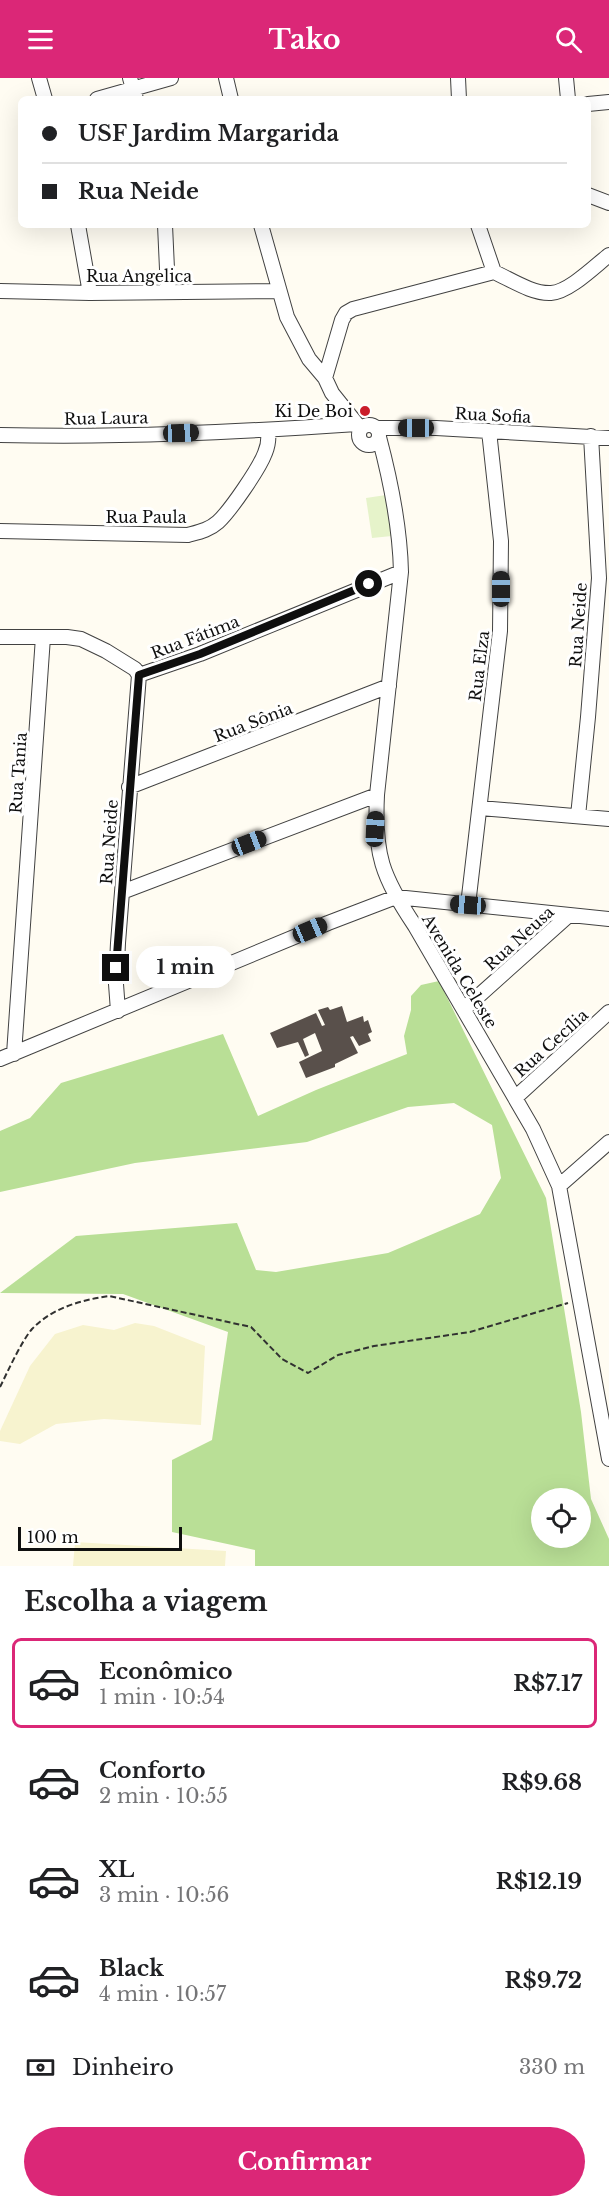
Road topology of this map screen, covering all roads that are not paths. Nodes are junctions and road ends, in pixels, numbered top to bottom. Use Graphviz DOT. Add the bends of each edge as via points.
graph roads {
  1 [pos="39,78"];
  2 [pos="171,78"];
  3 [pos="226,78"];
  4 [pos="458,78"];
  5 [pos="566,78"];
  6 [pos="133,89"];
  7 [pos="44,96"];
  8 [pos="108,96"];
  9 [pos="230,96"];
  10 [pos="459,96"];
  11 [pos="568,96"];
  12 [pos="609,102"];
  13 [pos="591,104"];
  14 [pos="591,196"];
  15 [pos="609,203"];
  16 [pos="79,228"];
  17 [pos="165,228"];
  18 [pos="262,228"];
  19 [pos="479,228"];
  20 [pos="609,255"];
  21 [pos="494,272"];
  22 [pos="0,291"];
  23 [pos="168,291"];
  24 [pos="279,291"];
  25 [pos="90,293"];
  26 [pos="325,378"];
  27 [pos="359,427"];
  28 [pos="268,430"];
  29 [pos="489,431"];
  30 [pos="0,435"];
  31 [pos="591,436"];
  32 [pos="374,437"];
  33 [pos="609,438"];
  34 [pos="0,531"];
  35 [pos="401,572"];
  36 [pos="0,637"];
  37 [pos="43,637"];
  38 [pos="139,675"];
  39 [pos="389,686"];
  40 [pos="129,787"];
  41 [pos="377,795"];
  42 [pos="480,808"];
  43 [pos="578,816"];
  44 [pos="609,819"];
  45 [pos="122,892"];
  46 [pos="396,897"];
  47 [pos="468,905"];
  48 [pos="569,915"];
  49 [pos="609,919"];
  50 [pos="464,1009"];
  51 [pos="118,1011"];
  52 [pos="609,1012"];
  53 [pos="14,1054"];
  54 [pos="0,1059"];
  55 [pos="515,1098"];
  56 [pos="609,1142"];
  57 [pos="559,1186"];
  58 [pos="609,1460"];
  1 -- 7 [label="street"];
  2 -- 6 [label="street"];
  3 -- 9 [label="street"];
  4 -- 10 [label="street"];
  5 -- 11 [label="street"];
  6 -- 8 [label="street"];
  12 -- 13 [label="street"];
  14 -- 15 [label="street"];
  16 -- 25 [label="street"];
  17 -- 23 [label="street"];
  18 -- 24 [label="street"];
  19 -- 21 [label="street"];
  20 -- 21 [label="street" via="574,282 550,293"];
  21 -- 26 [label="street" via="346,313"];
  22 -- 25 [label="street, Rua Angelica"];
  23 -- 24 [label="street, Rua Angelica"];
  23 -- 25 [label="street, Rua Angelica"];
  24 -- 26 [label="street" via="287,317 309,358"];
  26 -- 27 [label="street"];
  27 -- 28 [label="street, Rua Laura"];
  27 -- 32 [label="street, Rua Sofia" via="370,426"];
  28 -- 30 [label="street, Rua Laura"];
  28 -- 34 [label="street, Rua Paula" via="265,455 218,522 206,531 189,535"];
  29 -- 31 [label="street, Rua Sofia"];
  29 -- 32 [label="street, Rua Sofia"];
  29 -- 42 [label="street, Rua Elza" via="501,541 500,631"];
  31 -- 33 [label="street, Rua Sofia"];
  31 -- 43 [label="street, Rua Neide" via="599,578"];
  32 -- 35 [label="street, Avenida Celeste" via="391,485 401,540"];
  35 -- 38 [label="street, Rua Fátima"];
  35 -- 39 [label="street, Avenida Celeste"];
  36 -- 37 [label="street, Rua Fátima"];
  37 -- 38 [label="street, Rua Fátima" via="81,639"];
  37 -- 53 [label="street, Rua Tania"];
  38 -- 40 [label="street, Rua Neide"];
  39 -- 40 [label="street, Rua Sônia"];
  39 -- 41 [label="street, Avenida Celeste"];
  40 -- 45 [label="street, Rua Neide"];
  41 -- 45 [label="street"];
  41 -- 46 [label="street, Avenida Celeste" via="378,852"];
  42 -- 43 [label="street"];
  42 -- 47 [label="street, Rua Elza"];
  43 -- 44 [label="street"];
  45 -- 51 [label="street, Rua Neide" via="116,968"];
  46 -- 47 [label="street"];
  46 -- 50 [label="street, Avenida Celeste"];
  46 -- 51 [label="street"];
  47 -- 48 [label="street"];
  48 -- 49 [label="street"];
  48 -- 50 [label="street, Rua Neusa"];
  50 -- 55 [label="street, Avenida Celeste"];
  51 -- 53 [label="street"];
  52 -- 55 [label="street, Rua Cecília"];
  53 -- 54 [label="street"];
  55 -- 57 [label="street, Avenida Celeste"];
  56 -- 57 [label="street"];
  57 -- 58 [label="street, Avenida Celeste"];
}
